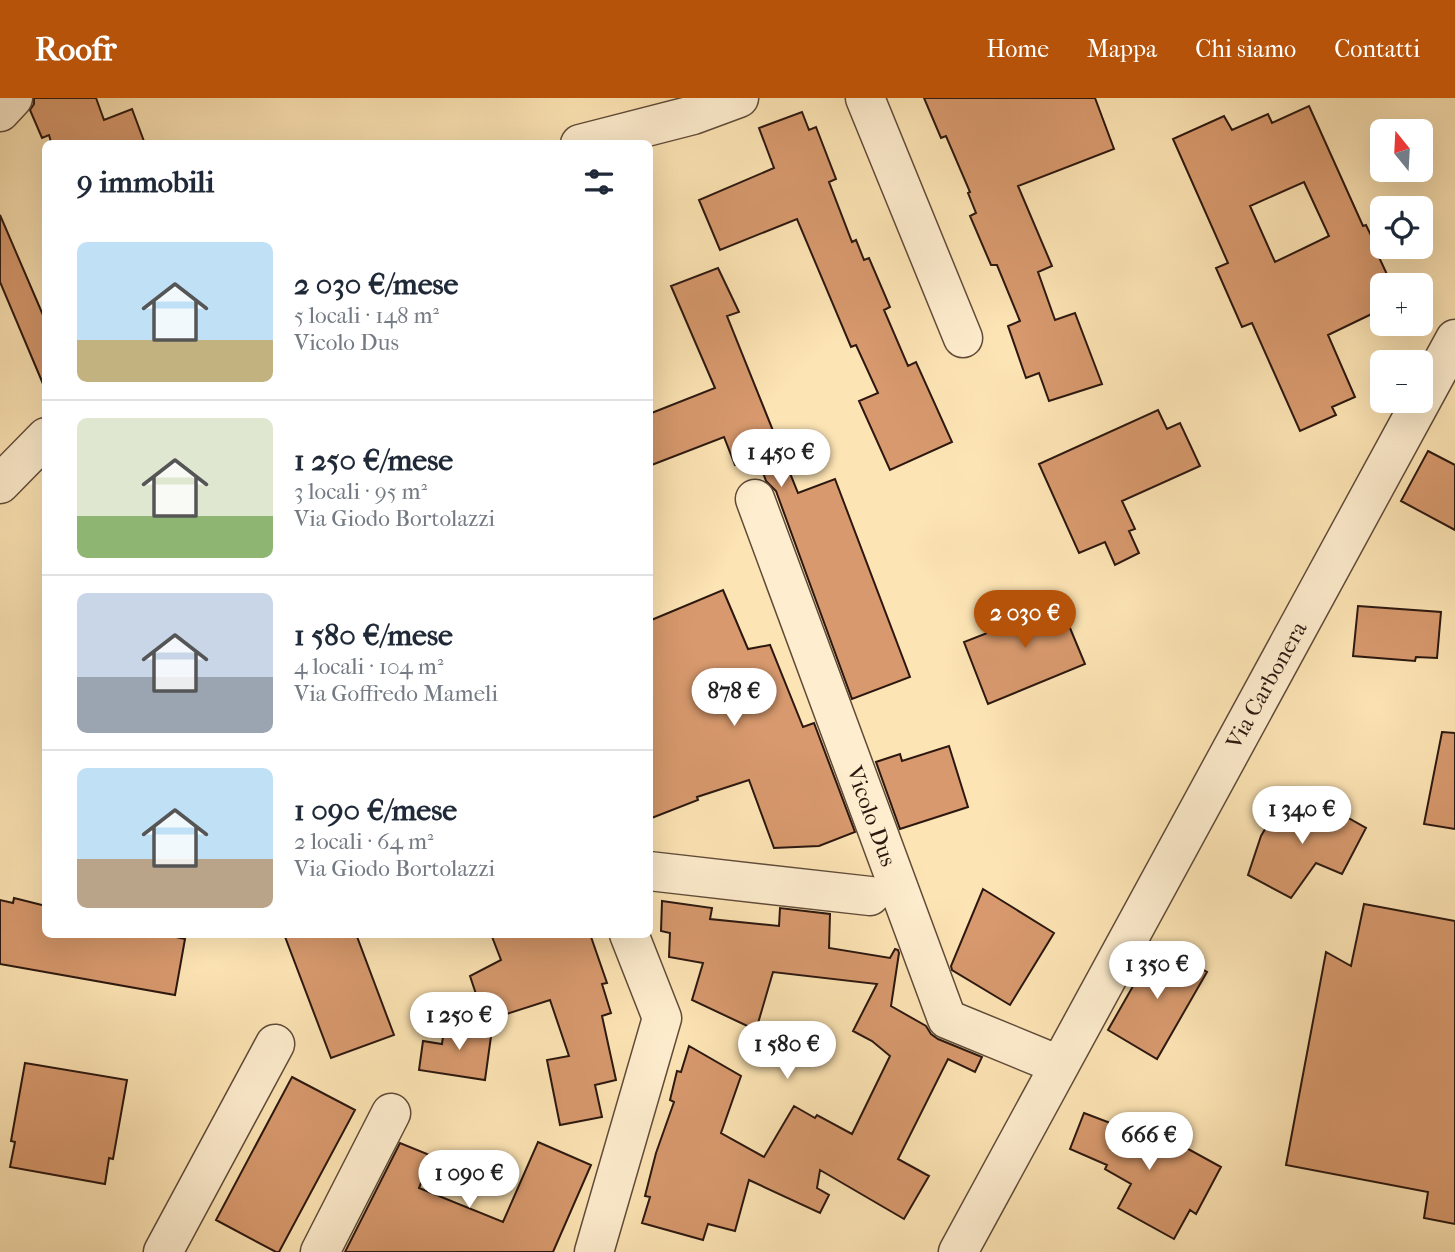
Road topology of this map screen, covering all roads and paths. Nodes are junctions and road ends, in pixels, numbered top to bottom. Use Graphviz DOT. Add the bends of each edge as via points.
graph roads {
  1 [pos="13,98"];
  2 [pos="739,98"];
  3 [pos="865,98"];
  4 [pos="0,112"];
  5 [pos="596,140"];
  6 [pos="963,338"];
  7 [pos="1455,339"];
  8 [pos="42,441"];
  9 [pos="0,484"];
  10 [pos="755,499"];
  11 [pos="653,871"];
  12 [pos="870,896"];
  13 [pos="631,938"];
  14 [pos="275,1044"];
  15 [pos="1059,1065"];
  16 [pos="391,1112"];
  17 [pos="163,1252"];
  18 [pos="320,1252"];
  19 [pos="594,1252"];
  20 [pos="957,1252"];
  1 -- 4 [label="street"];
  2 -- 5 [label="street"];
  3 -- 6 [label="street"];
  7 -- 15 [label="street, Via Carbonera"];
  8 -- 9 [label="street"];
  10 -- 15 [label="street, Vicolo Dus" via="947,1019"];
  11 -- 12 [label="street"];
  13 -- 19 [label="street" via="662,1018"];
  14 -- 17 [label="street"];
  15 -- 20 [label="street, Via Carbonera"];
  16 -- 18 [label="street"];
}
